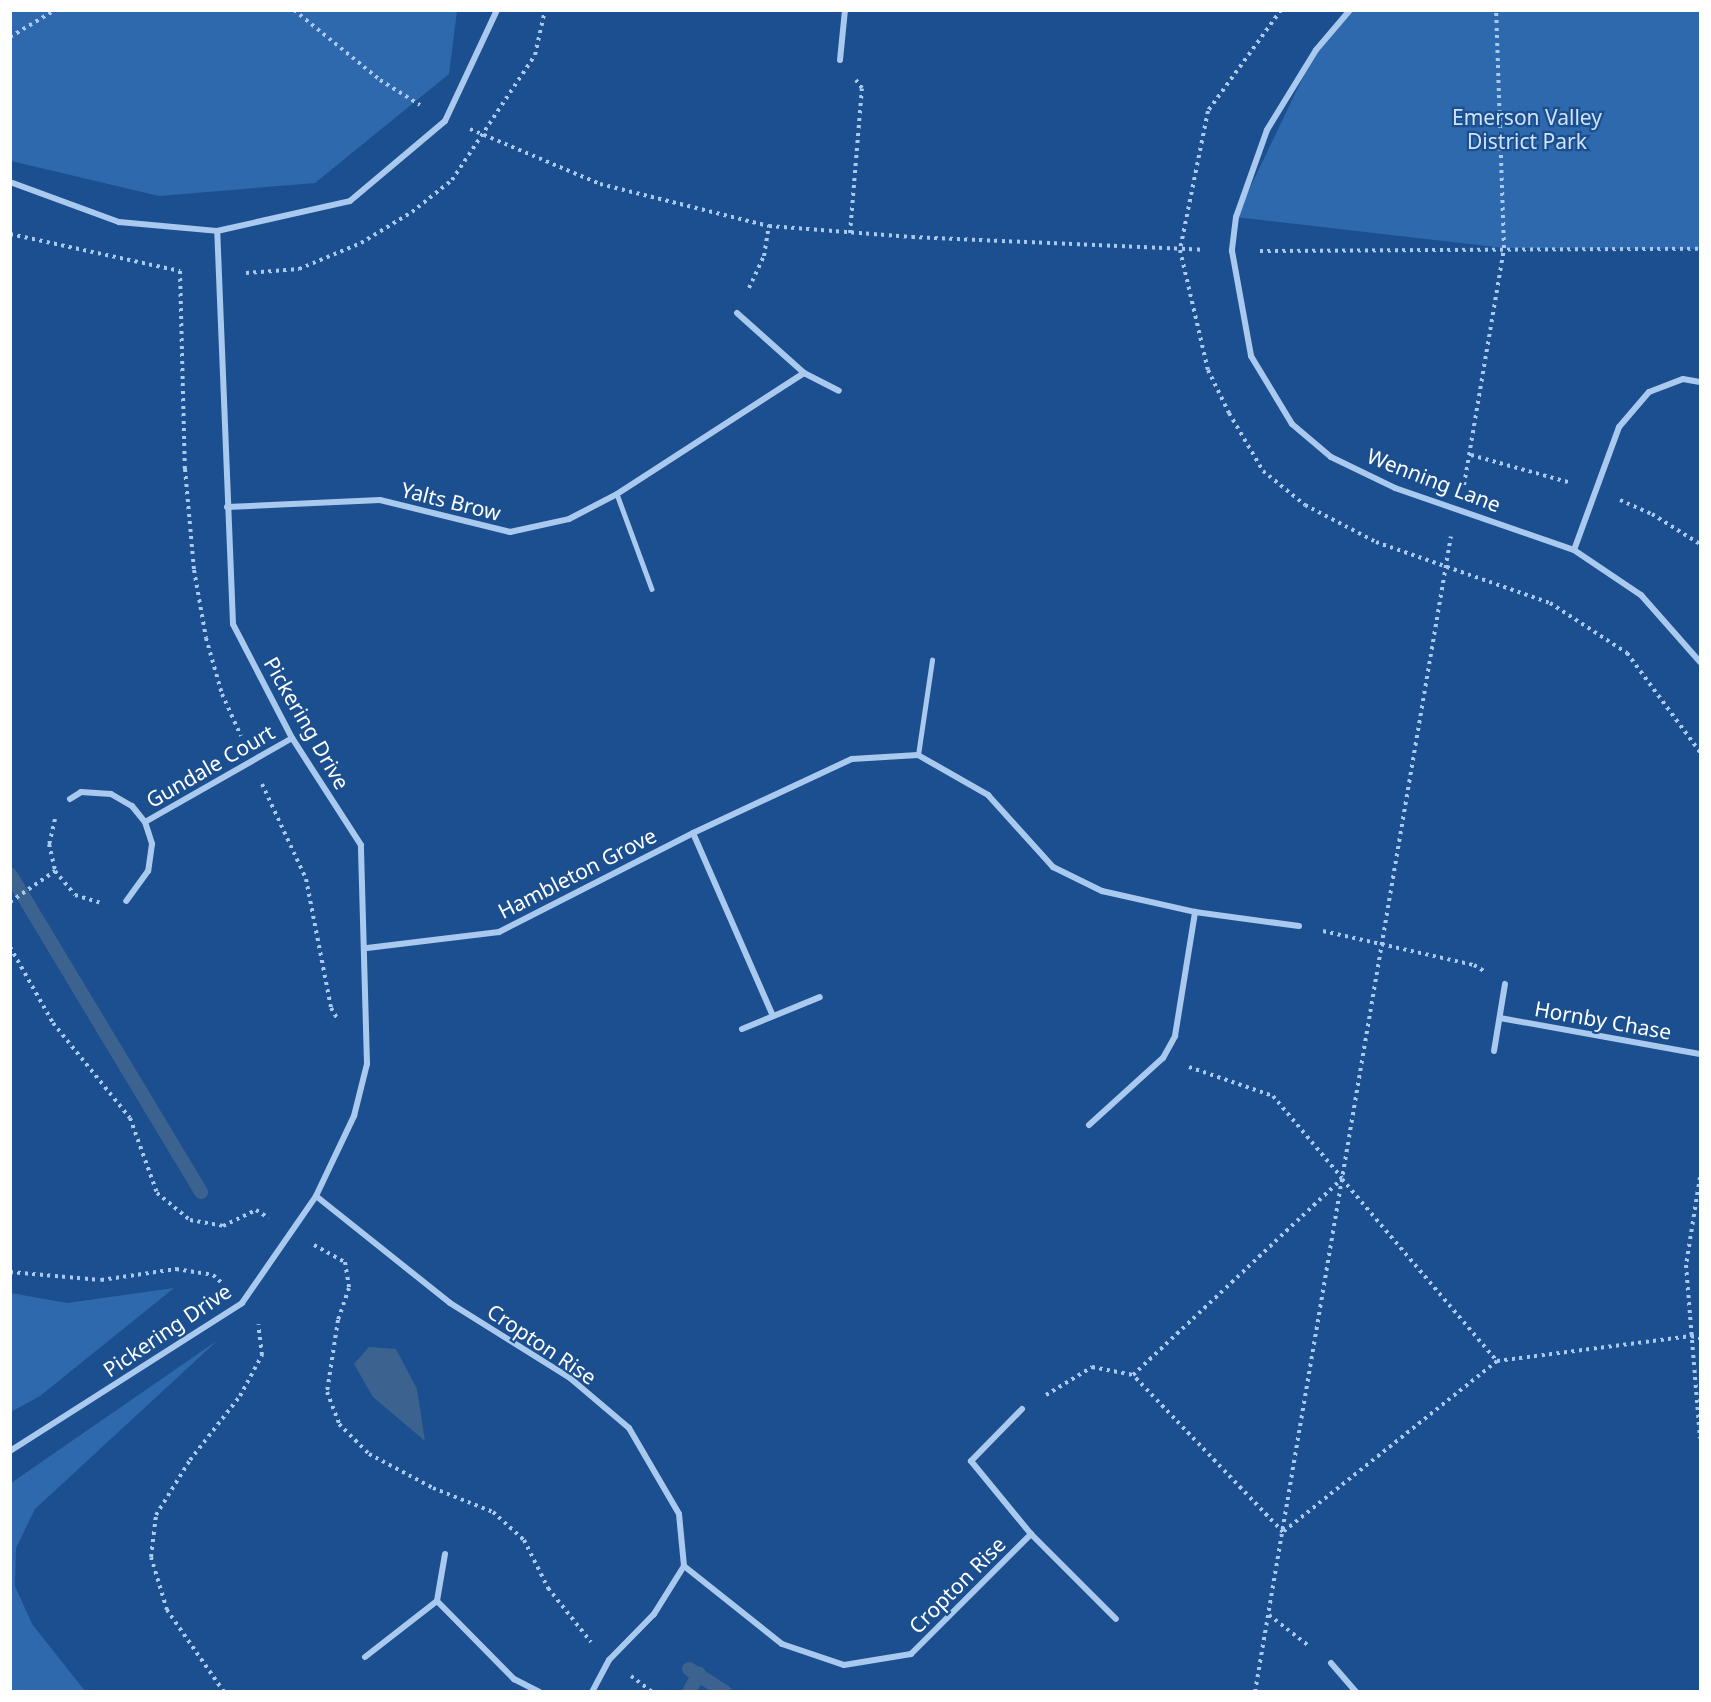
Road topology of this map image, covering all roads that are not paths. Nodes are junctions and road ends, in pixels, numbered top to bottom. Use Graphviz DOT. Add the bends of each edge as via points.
graph roads {
  1 [pos="497,10"];
  2 [pos="844,10"];
  3 [pos="1350,10"];
  4 [pos="840,60"];
  5 [pos="10,182"];
  6 [pos="217,231"];
  7 [pos="737,313"];
  8 [pos="804,373"];
  9 [pos="1701,382"];
  10 [pos="839,392"];
  11 [pos="616,494"];
  12 [pos="227,507"];
  13 [pos="1574,550"];
  14 [pos="652,589"];
  15 [pos="932,660"];
  16 [pos="1701,662"];
  17 [pos="292,738"];
  18 [pos="918,755"];
  19 [pos="70,799"];
  20 [pos="145,822"];
  21 [pos="693,833"];
  22 [pos="126,901"];
  23 [pos="1195,912"];
  24 [pos="1299,926"];
  25 [pos="367,948"];
  26 [pos="1505,984"];
  27 [pos="820,997"];
  28 [pos="772,1014"];
  29 [pos="1500,1018"];
  30 [pos="742,1029"];
  31 [pos="1494,1051"];
  32 [pos="1701,1054"];
  33 [pos="1089,1125"];
  34 [pos="316,1196"];
  35 [pos="1022,1409"];
  36 [pos="10,1451"];
  37 [pos="1031,1534"];
  38 [pos="445,1554"];
  39 [pos="684,1566"];
  40 [pos="437,1601"];
  41 [pos="1116,1619"];
  42 [pos="365,1657"];
  43 [pos="1331,1663"];
  44 [pos="539,1692"];
  45 [pos="592,1692"];
  46 [pos="1356,1692"];
  1 -- 6 [label="street" via="445,121 350,201"];
  2 -- 4 [label="street"];
  3 -- 13 [label="street, Wenning Lane" via="1316,50 1267,130 1236,217 1232,251 1251,356 1292,424 1331,457 1395,488"];
  5 -- 6 [label="street" via="119,222"];
  6 -- 12 [label="street, Pickering Drive"];
  7 -- 8 [label="street"];
  8 -- 10 [label="street"];
  8 -- 11 [label="street, Yalts Brow"];
  9 -- 13 [label="street" via="1683,379 1649,392 1619,427"];
  11 -- 12 [label="street, Yalts Brow" via="569,519 510,532 380,500"];
  11 -- 14 [label="lane"];
  12 -- 17 [label="street, Pickering Drive" via="233,624"];
  13 -- 16 [label="street, Wenning Lane" via="1641,596"];
  15 -- 18 [label="lane"];
  17 -- 20 [label="street, Gundale Court"];
  17 -- 25 [label="street, Pickering Drive" via="362,845"];
  18 -- 21 [label="street, Hambleton Grove" via="852,759"];
  18 -- 23 [label="street" via="988,795 1053,867 1102,891"];
  19 -- 20 [label="street, Gundale Court" via="81,792 111,794 132,806"];
  20 -- 22 [label="street, Gundale Court" via="152,844 148,871"];
  21 -- 25 [label="street, Hambleton Grove" via="499,932"];
  21 -- 28 [label="street"];
  23 -- 24 [label="street"];
  23 -- 33 [label="street" via="1175,1036 1163,1058"];
  25 -- 34 [label="street, Pickering Drive" via="367,1064 354,1116"];
  26 -- 29 [label="street"];
  27 -- 28 [label="street"];
  28 -- 30 [label="street"];
  29 -- 31 [label="street"];
  29 -- 32 [label="street, Hornby Chase"];
  34 -- 36 [label="street, Pickering Drive" via="242,1303"];
  34 -- 39 [label="street, Cropton Rise" via="450,1303 570,1378 629,1428 679,1514"];
  35 -- 37 [label="street, Cropton Rise" via="971,1461"];
  37 -- 39 [label="street, Cropton Rise" via="911,1654 844,1665 782,1644"];
  37 -- 41 [label="street, Cropton Rise"];
  38 -- 40 [label="street"];
  39 -- 45 [label="street" via="654,1614 609,1660"];
  40 -- 42 [label="street"];
  40 -- 44 [label="street" via="514,1679"];
  43 -- 46 [label="street"];
}
